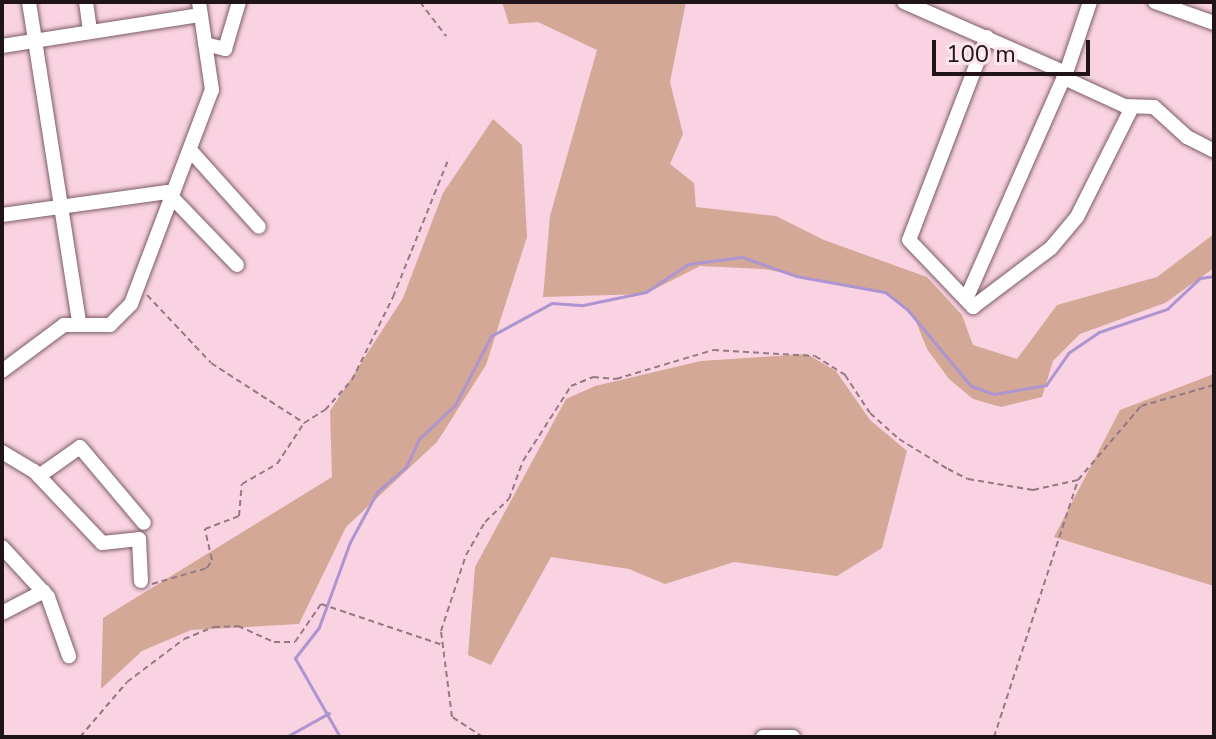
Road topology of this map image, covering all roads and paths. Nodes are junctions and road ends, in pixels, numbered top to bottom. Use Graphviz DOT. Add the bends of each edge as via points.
graph roads {
  1 [pos="29,2"];
  2 [pos="86,2"];
  3 [pos="239,2"];
  4 [pos="420,2"];
  5 [pos="904,2"];
  6 [pos="1090,2"];
  7 [pos="1155,2"];
  8 [pos="200,9"];
  9 [pos="1214,23"];
  10 [pos="90,32"];
  11 [pos="446,36"];
  12 [pos="987,37"];
  13 [pos="35,41"];
  14 [pos="205,44"];
  15 [pos="2,46"];
  16 [pos="1065,76"];
  17 [pos="1132,107"];
  18 [pos="190,150"];
  19 [pos="1214,151"];
  20 [pos="449,158"];
  21 [pos="173,195"];
  22 [pos="61,208"];
  23 [pos="2,215"];
  24 [pos="259,227"];
  25 [pos="237,265"];
  26 [pos="138,285"];
  27 [pos="967,297"];
  28 [pos="79,322"];
  29 [pos="2,371"];
  30 [pos="1214,385"];
  31 [pos="304,423"];
  32 [pos="2,452"];
  33 [pos="39,476"];
  34 [pos="1078,480"];
  35 [pos="144,523"];
  36 [pos="2,547"];
  37 [pos="141,581"];
  38 [pos="44,591"];
  39 [pos="2,613"];
  40 [pos="441,644"];
  41 [pos="69,656"];
  42 [pos="80,737"];
  43 [pos="483,737"];
  44 [pos="763,737"];
  45 [pos="793,737"];
  46 [pos="994,737"];
  1 -- 13 [label="street"];
  2 -- 10 [label="street"];
  3 -- 14 [label="street" via="225,49"];
  4 -- 11 [label="path"];
  5 -- 12 [label="street"];
  6 -- 16 [label="street"];
  7 -- 9 [label="street"];
  8 -- 10 [label="street"];
  8 -- 14 [label="street"];
  10 -- 13 [label="street"];
  12 -- 16 [label="street"];
  12 -- 27 [label="street" via="909,240"];
  13 -- 15 [label="street"];
  13 -- 22 [label="street"];
  14 -- 18 [label="street" via="212,90"];
  16 -- 17 [label="street"];
  16 -- 27 [label="street"];
  17 -- 19 [label="street" via="1164,112 1187,137"];
  17 -- 27 [label="street" via="1089,197 1051,248 979,305 973,307"];
  18 -- 21 [label="street"];
  18 -- 24 [label="street"];
  20 -- 31 [label="path" via="393,297 352,380 325,410"];
  21 -- 22 [label="street"];
  21 -- 25 [label="street"];
  21 -- 26 [label="street"];
  22 -- 23 [label="street"];
  22 -- 28 [label="street"];
  26 -- 28 [label="street" via="116,322"];
  26 -- 31 [label="path" via="211,363"];
  28 -- 29 [label="street" via="64,325"];
  30 -- 34 [label="path" via="1141,406"];
  31 -- 37 [label="path" via="277,464 242,484 239,516 205,529 212,560 207,568 148,585"];
  32 -- 33 [label="street"];
  33 -- 35 [label="street" via="80,447"];
  33 -- 37 [label="street" via="102,543 139,539"];
  34 -- 40 [label="path" via="1033,490 968,479 899,439 870,413 845,375 815,356 713,350 616,379 593,377 560,397 509,499 485,522 466,555"];
  34 -- 46 [label="path"];
  36 -- 38 [label="street"];
  38 -- 39 [label="street"];
  38 -- 41 [label="street"];
  40 -- 42 [label="path" via="321,604 295,642 274,642 238,626 214,627 184,639 127,682"];
  40 -- 43 [label="path" via="452,717"];
  44 -- 45 [label="street"];
}
